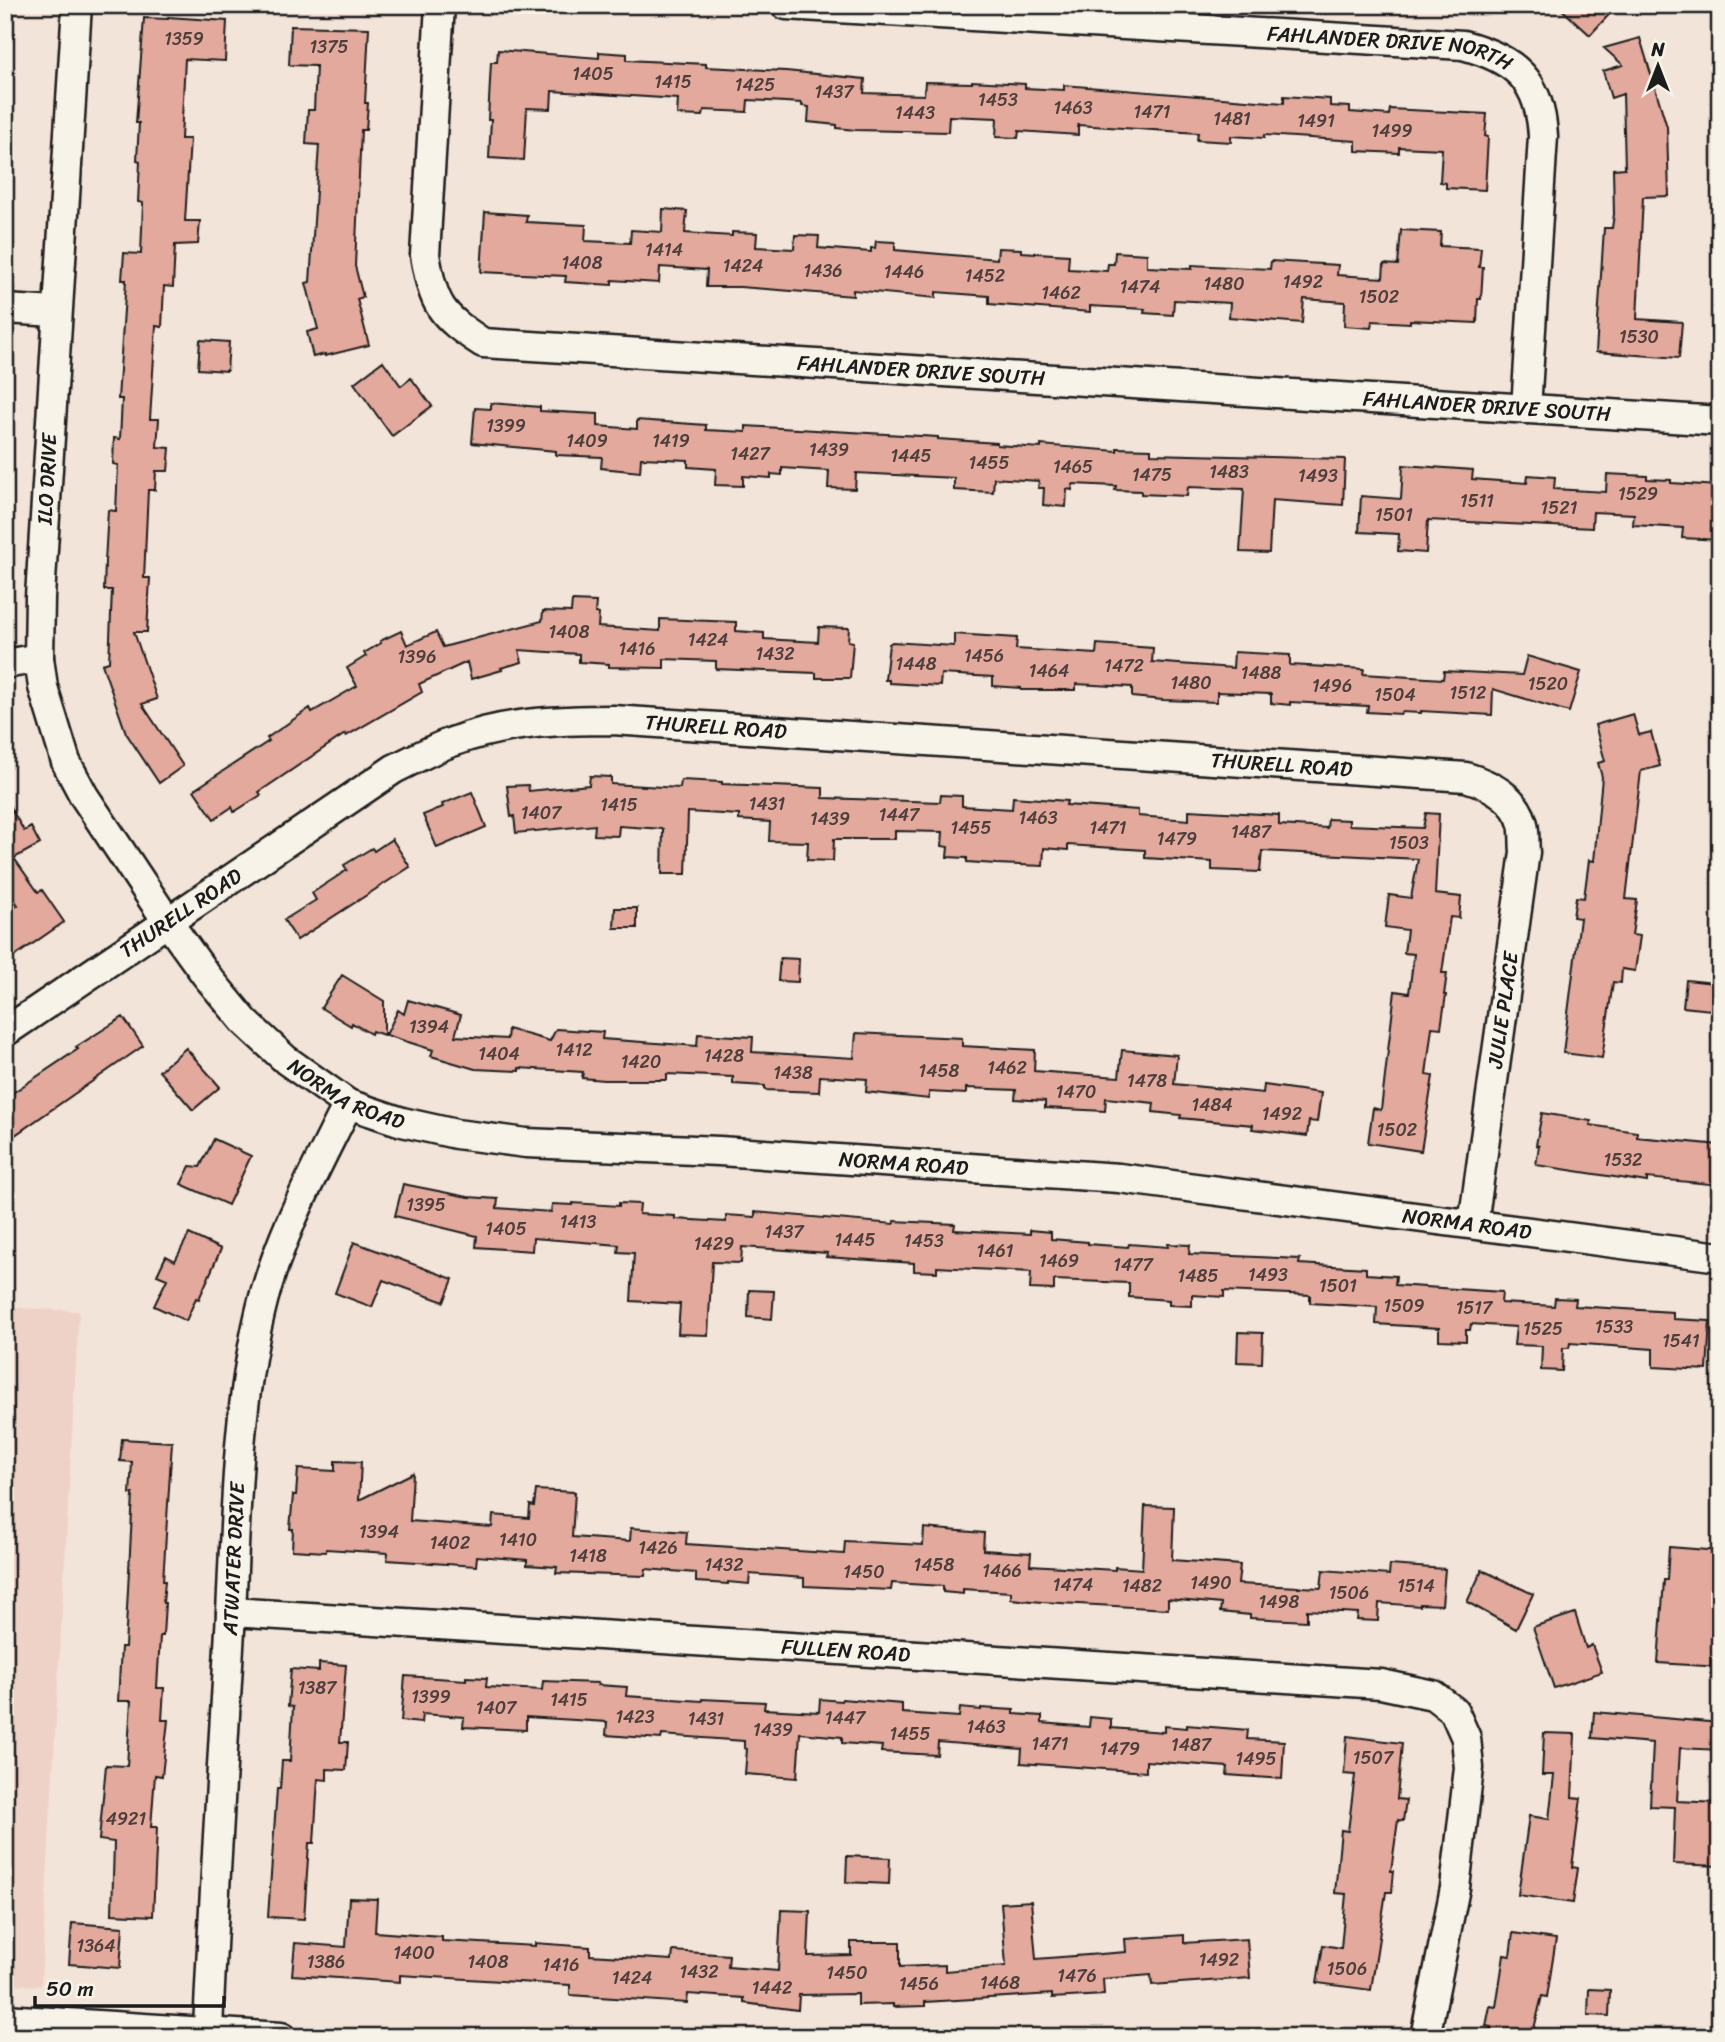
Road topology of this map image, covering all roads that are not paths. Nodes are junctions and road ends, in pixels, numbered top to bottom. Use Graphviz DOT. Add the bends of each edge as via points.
graph roads {
  1 [pos="77,5"];
  2 [pos="440,5"];
  3 [pos="786,5"];
  4 [pos="5,309"];
  5 [pos="56,312"];
  6 [pos="1526,409"];
  7 [pos="1720,421"];
  8 [pos="39,658"];
  9 [pos="5,664"];
  10 [pos="1508,799"];
  11 [pos="167,922"];
  12 [pos="5,1032"];
  13 [pos="348,1104"];
  14 [pos="1473,1224"];
  15 [pos="1720,1257"];
  16 [pos="231,1612"];
  17 [pos="5,2019"];
  18 [pos="208,2030"];
  19 [pos="281,2037"];
  20 [pos="1425,2037"];
  1 -- 5 [label="street, ILO DRIVE"];
  2 -- 6 [label="street, FAHLANDER DRIVE SOUTH" via="425,255 431,292 452,323 483,343"];
  3 -- 6 [label="street, FAHLANDER DRIVE NORTH" via="1463,46 1504,59 1534,92 1542,114"];
  4 -- 5 [label="street"];
  5 -- 8 [label="street, ILO DRIVE"];
  6 -- 7 [label="street, FAHLANDER DRIVE SOUTH"];
  8 -- 9 [label="street"];
  8 -- 11 [label="street, ILO DRIVE" via="66,762"];
  10 -- 11 [label="street, THURELL ROAD" via="1489,784 1465,777 613,720 553,720 500,727 452,742 394,769"];
  10 -- 14 [label="street, JULIE PLACE" via="1523,823 1525,852"];
  11 -- 12 [label="street, THURELL ROAD"];
  11 -- 13 [label="street, NORMA ROAD" via="245,1022 286,1060"];
  13 -- 14 [label="street, NORMA ROAD" via="456,1134 526,1143 1119,1178"];
  13 -- 16 [label="street, ATWATER DRIVE" via="300,1202 260,1311 248,1370"];
  14 -- 15 [label="street, NORMA ROAD"];
  16 -- 18 [label="street, ATWATER DRIVE"];
  16 -- 20 [label="street, FULLEN ROAD" via="1381,1684 1433,1695 1454,1711 1466,1738 1469,1768 1455,1888"];
  17 -- 18 [label="street"];
  18 -- 19 [label="street"];
}
